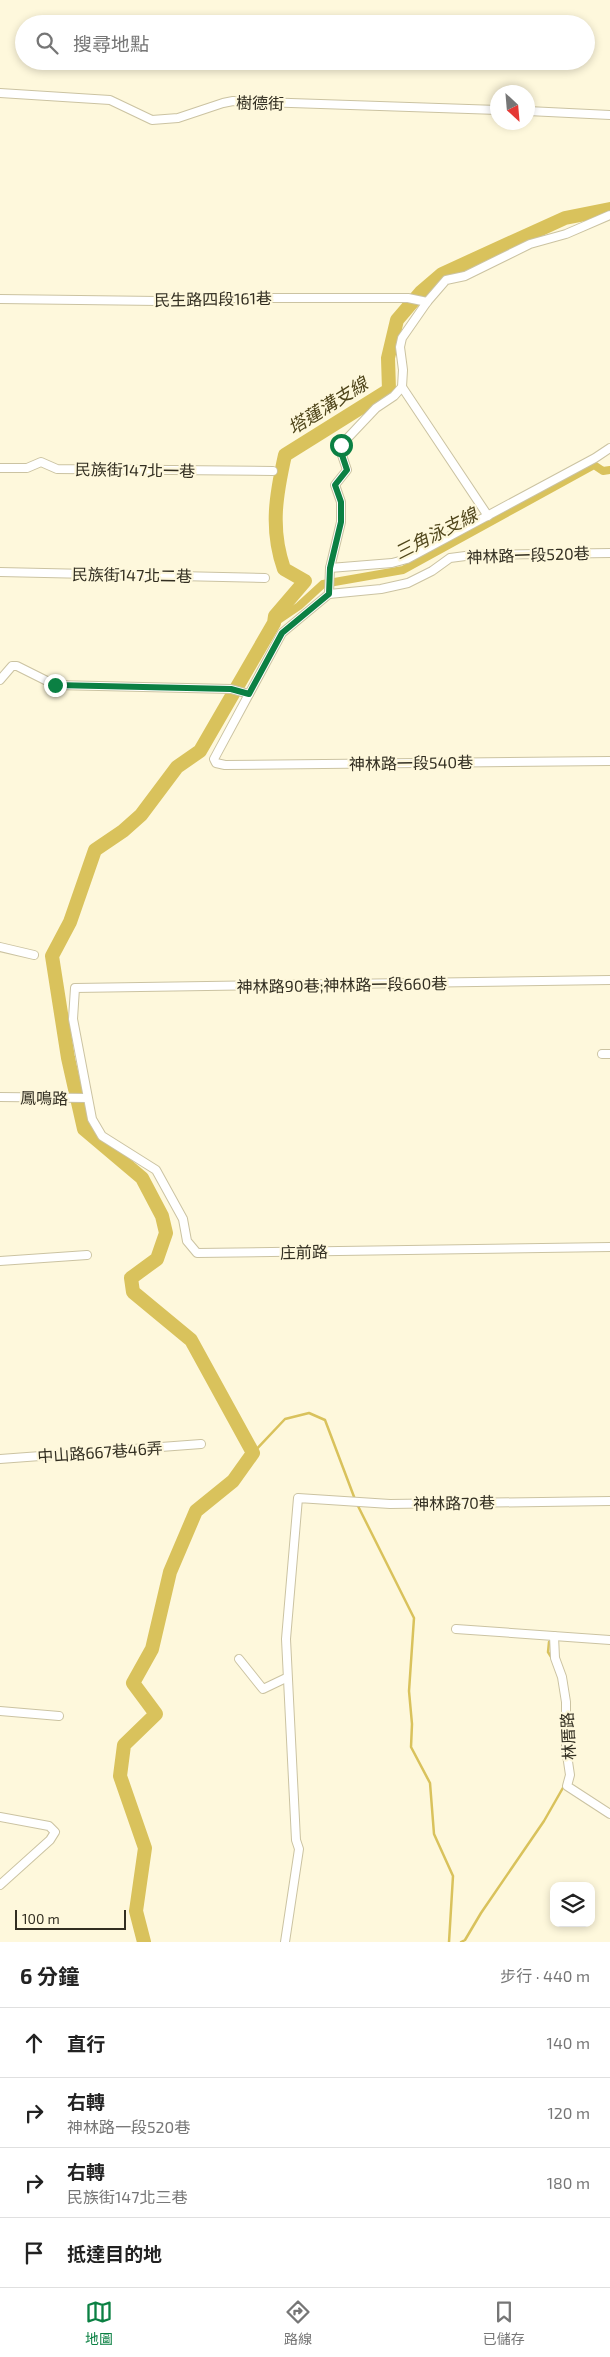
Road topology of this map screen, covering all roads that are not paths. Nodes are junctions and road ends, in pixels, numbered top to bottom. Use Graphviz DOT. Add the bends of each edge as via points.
graph roads {
  1 [pos="0,93"];
  2 [pos="490,110"];
  3 [pos="535,111"];
  4 [pos="610,115"];
  5 [pos="610,215"];
  6 [pos="0,299"];
  7 [pos="426,302"];
  8 [pos="402,387"];
  9 [pos="610,448"];
  10 [pos="0,468"];
  11 [pos="274,471"];
  12 [pos="488,516"];
  13 [pos="610,553"];
  14 [pos="330,568"];
  15 [pos="0,572"];
  16 [pos="265,578"];
  17 [pos="329,594"];
  18 [pos="0,680"];
  19 [pos="249,694"];
  20 [pos="610,761"];
  21 [pos="0,947"];
  22 [pos="34,955"];
  23 [pos="610,980"];
  24 [pos="0,1097"];
  25 [pos="87,1098"];
  26 [pos="610,1247"];
  27 [pos="87,1255"];
  28 [pos="0,1261"];
  29 [pos="201,1444"];
  30 [pos="0,1459"];
  31 [pos="610,1501"];
  32 [pos="456,1630"];
  33 [pos="554,1636"];
  34 [pos="610,1640"];
  35 [pos="239,1660"];
  36 [pos="286,1678"];
  37 [pos="0,1711"];
  38 [pos="59,1716"];
  39 [pos="610,1814"];
  40 [pos="0,1817"];
  41 [pos="0,1885"];
  42 [pos="284,1942"];
  1 -- 2 [label="street, 樹德街" via="110,100 152,120 178,118 233,102"];
  3 -- 4 [label="street"];
  5 -- 7 [label="street" via="566,234 530,244 465,276 446,280"];
  6 -- 7 [label="street, 民生路四段161巷" via="398,298"];
  7 -- 8 [label="street" via="402,338"];
  8 -- 12 [label="street"];
  8 -- 14 [label="street" via="376,408 341,445 347,470 335,485 341,502 341,522"];
  9 -- 12 [label="street"];
  10 -- 11 [label="street, 民族街147北一巷" via="27,468 40,462 57,469"];
  12 -- 14 [label="street" via="407,559"];
  13 -- 17 [label="street, 神林路一段520巷" via="450,558 432,572 408,583"];
  14 -- 17 [label="street"];
  15 -- 16 [label="street, 民族街147北二巷"];
  17 -- 19 [label="street" via="282,633"];
  18 -- 19 [label="street" via="12,666 17,666 55,685 231,689"];
  19 -- 20 [label="street, 神林路一段540巷" via="214,759 216,763"];
  21 -- 22 [label="street"];
  23 -- 25 [label="street, 神林路90巷;神林路一段660巷" via="75,988 73,1019"];
  24 -- 25 [label="street, 鳳鳴路"];
  25 -- 26 [label="street, 庄前路" via="92,1119 102,1136 156,1170 183,1219 187,1241 197,1253"];
  27 -- 28 [label="street"];
  29 -- 30 [label="street, 中山路667巷46弄"];
  31 -- 36 [label="street, 神林路70巷" via="390,1504 298,1498 286,1639"];
  32 -- 33 [label="street"];
  33 -- 34 [label="street"];
  33 -- 39 [label="street, 林厝路" via="555,1658 566,1702 566,1748 570,1775 567,1786"];
  35 -- 36 [label="street" via="263,1688"];
  36 -- 42 [label="street" via="299,1849"];
  37 -- 38 [label="street"];
  40 -- 41 [label="street" via="49,1826 55,1832"];
}
